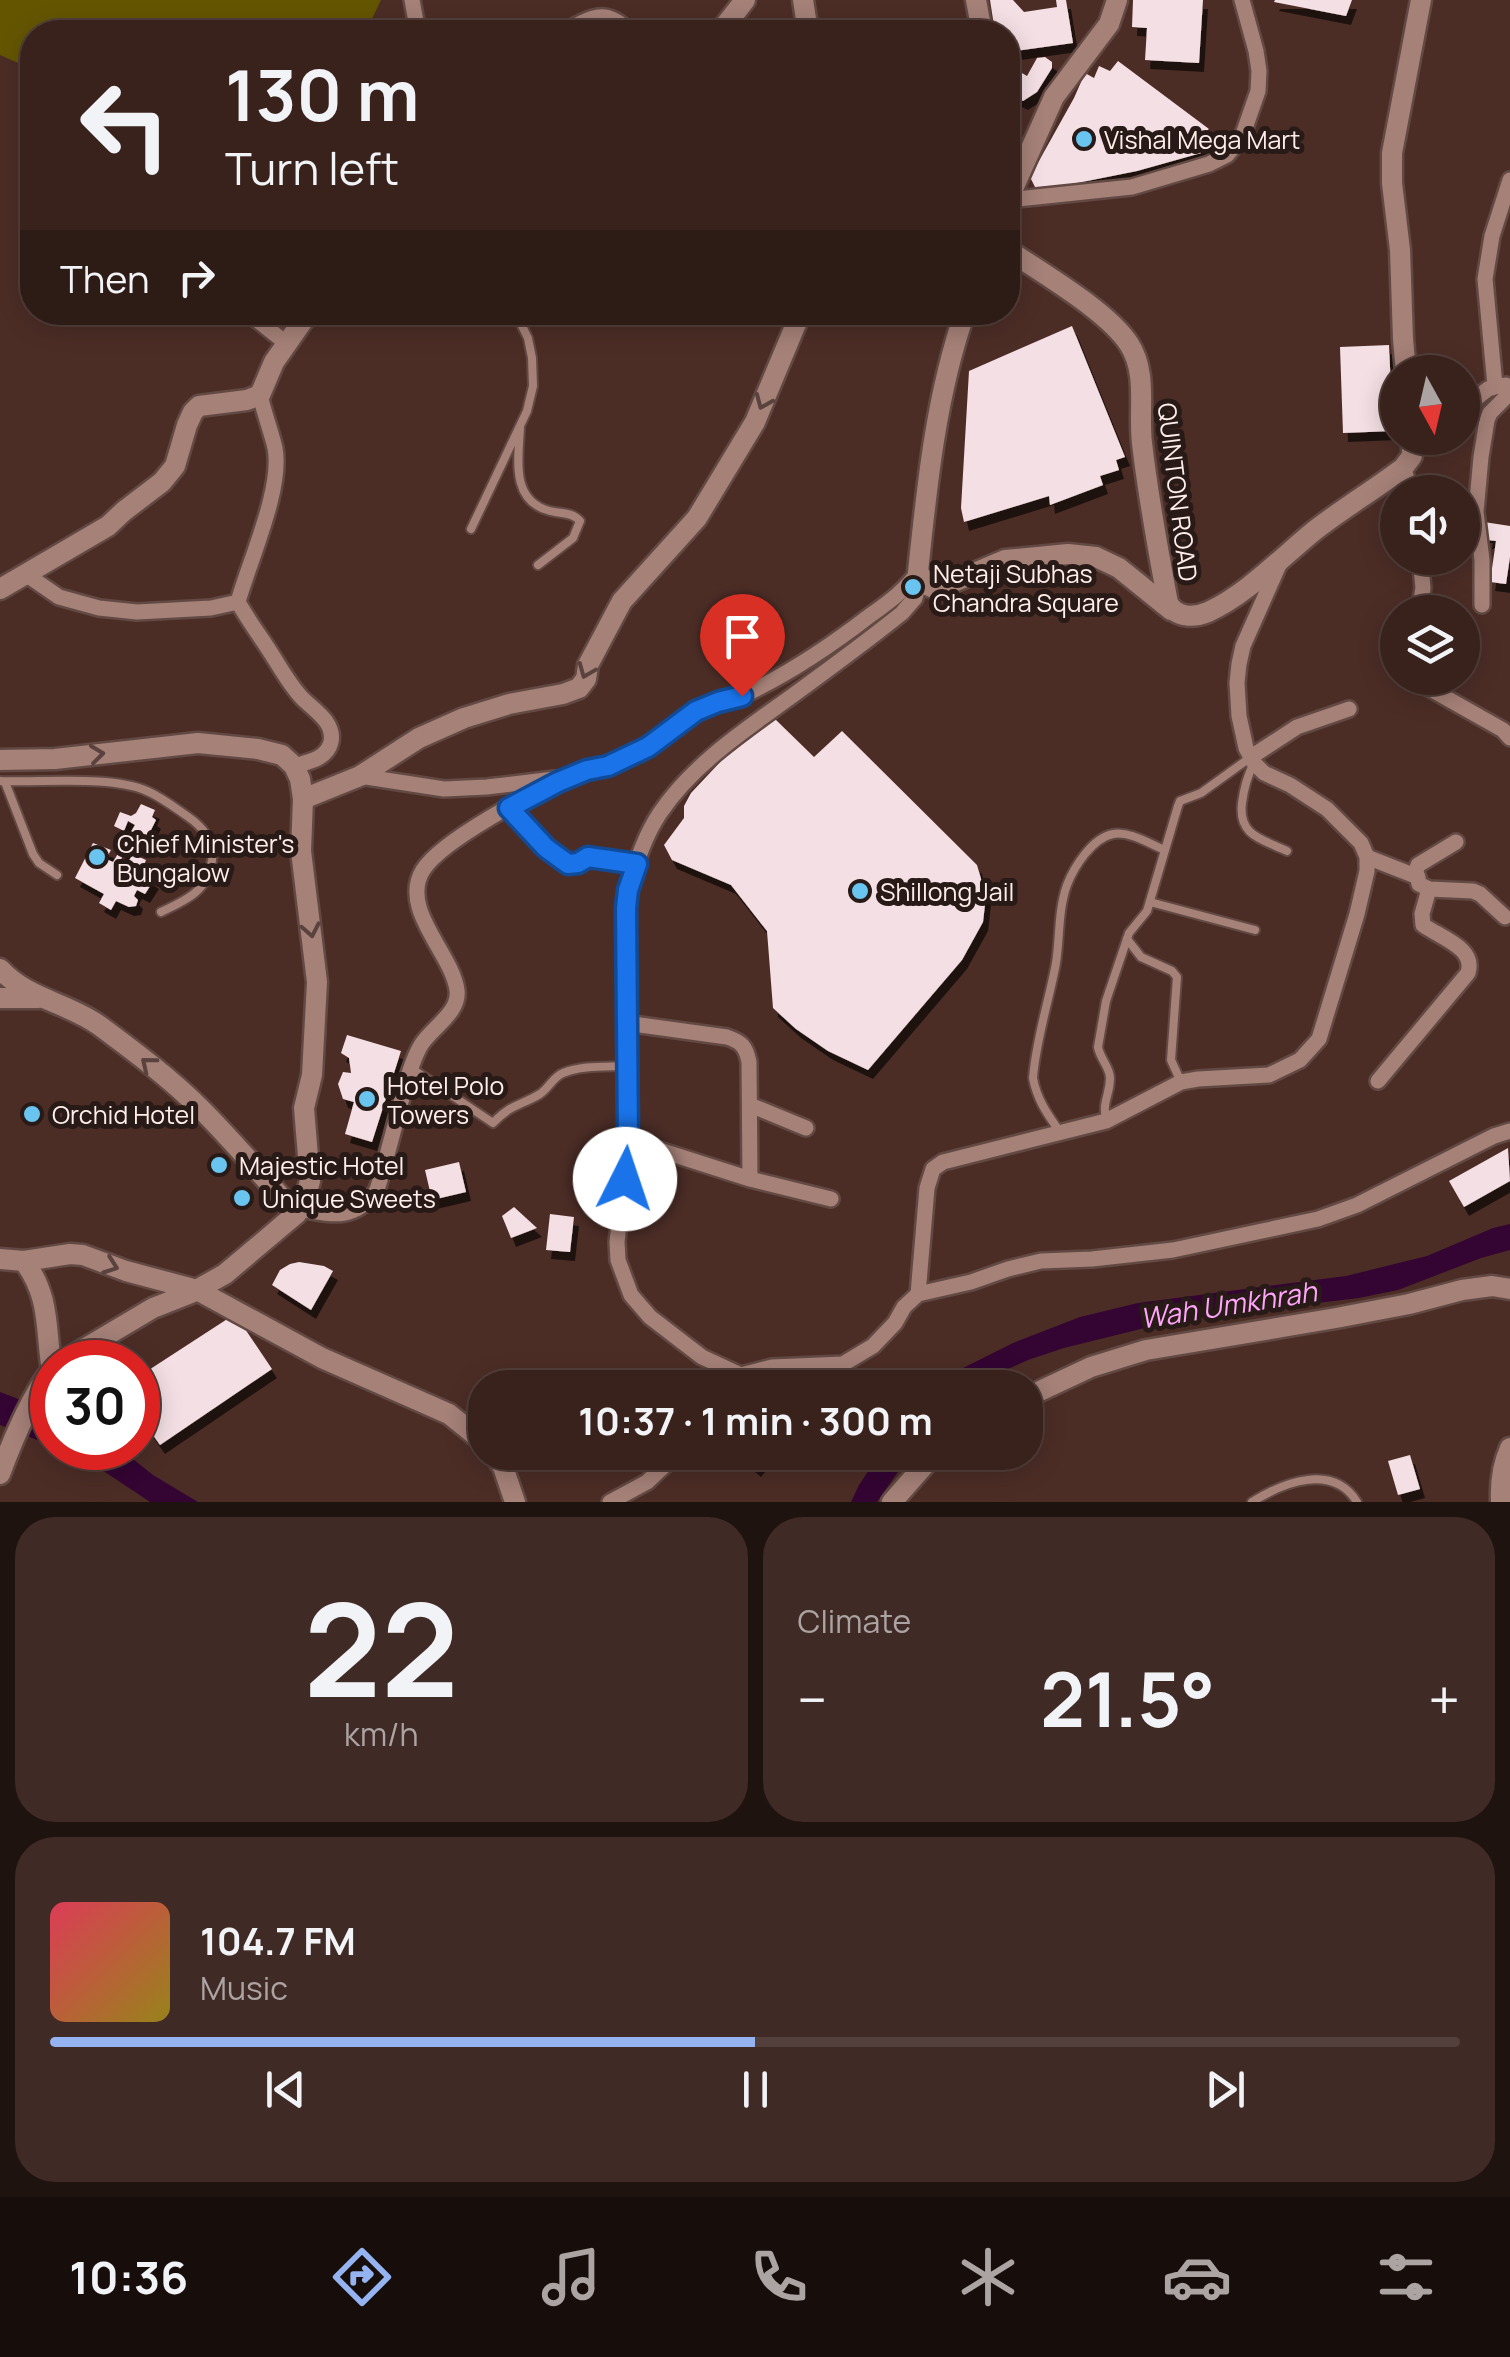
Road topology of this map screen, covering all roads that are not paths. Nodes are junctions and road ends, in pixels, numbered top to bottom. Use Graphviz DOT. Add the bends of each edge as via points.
graph roads {
  1 [pos="745,0"];
  2 [pos="1117,0"];
  3 [pos="1242,0"];
  4 [pos="1421,0"];
  5 [pos="592,20"];
  6 [pos="618,20"];
  7 [pos="729,20"];
  8 [pos="1020,171"];
  9 [pos="1510,180"];
  10 [pos="1020,199"];
  11 [pos="1020,258"];
  12 [pos="263,325"];
  13 [pos="299,325"];
  14 [pos="522,325"];
  15 [pos="796,325"];
  16 [pos="961,325"];
  17 [pos="286,343"];
  18 [pos="1405,355"];
  19 [pos="1505,391"];
  20 [pos="260,395"];
  21 [pos="1480,401"];
  22 [pos="520,424"];
  23 [pos="1408,455"];
  24 [pos="472,529"];
  25 [pos="1282,557"];
  26 [pos="538,565"];
  27 [pos="28,574"];
  28 [pos="919,574"];
  29 [pos="0,588"];
  30 [pos="238,602"];
  31 [pos="1482,605"];
  32 [pos="1172,611"];
  33 [pos="1441,695"];
  34 [pos="1349,709"];
  35 [pos="1510,738"];
  36 [pos="0,760"];
  37 [pos="1252,760"];
  38 [pos="294,766"];
  39 [pos="360,776"];
  40 [pos="568,778"];
  41 [pos="3,782"];
  42 [pos="302,798"];
  43 [pos="509,808"];
  44 [pos="1456,842"];
  45 [pos="1165,850"];
  46 [pos="1288,851"];
  47 [pos="1367,857"];
  48 [pos="637,864"];
  49 [pos="57,875"];
  50 [pos="1423,883"];
  51 [pos="1150,902"];
  52 [pos="161,912"];
  53 [pos="1505,917"];
  54 [pos="1255,930"];
  55 [pos="1127,939"];
  56 [pos="0,969"];
  57 [pos="41,998"];
  58 [pos="0,999"];
  59 [pos="626,1023"];
  60 [pos="627,1066"];
  61 [pos="411,1068"];
  62 [pos="1378,1081"];
  63 [pos="1180,1082"];
  64 [pos="750,1105"];
  65 [pos="1106,1121"];
  66 [pos="806,1128"];
  67 [pos="1510,1131"];
  68 [pos="1060,1132"];
  69 [pos="628,1140"];
  70 [pos="750,1180"];
  71 [pos="830,1198"];
  72 [pos="298,1211"];
  73 [pos="0,1259"];
  74 [pos="24,1260"];
  75 [pos="1510,1281"];
  76 [pos="1509,1289"];
  77 [pos="197,1290"];
  78 [pos="918,1294"];
  79 [pos="47,1340"];
  80 [pos="99,1340"];
  81 [pos="717,1370"];
  82 [pos="765,1370"];
  83 [pos="1043,1390"];
  84 [pos="30,1411"];
  85 [pos="468,1430"];
  86 [pos="1510,1448"];
  87 [pos="503,1470"];
  88 [pos="660,1470"];
  89 [pos="919,1470"];
  90 [pos="0,1474"];
  91 [pos="515,1502"];
  92 [pos="610,1502"];
  93 [pos="892,1502"];
  94 [pos="1252,1502"];
  95 [pos="1358,1502"];
  96 [pos="1501,1502"];
  1 -- 7 [label="street"];
  2 -- 8 [label="street" via="1109,24 1054,97"];
  3 -- 10 [label="street" via="1258,61 1258,91 1242,138 1226,155 1132,187"];
  4 -- 18 [label="street" via="1392,153"];
  5 -- 6 [label="street"];
  9 -- 19 [label="street" via="1485,279"];
  11 -- 32 [label="street, QUINTON ROAD" via="1112,325 1132,348 1141,383 1148,493"];
  12 -- 17 [label="street"];
  13 -- 17 [label="street"];
  14 -- 22 [label="lane" via="533,386"];
  15 -- 39 [label="street, one-way" via="755,422 697,518 622,601 578,688 464,718"];
  16 -- 28 [label="street" via="932,447"];
  17 -- 20 [label="street"];
  19 -- 21 [label="street"];
  19 -- 31 [label="street" via="1487,420 1480,457"];
  20 -- 27 [label="street" via="199,406 162,482 108,526"];
  20 -- 30 [label="street" via="276,467"];
  22 -- 24 [label="lane"];
  22 -- 26 [label="lane" via="523,490 542,508 580,520 572,538"];
  23 -- 25 [label="street, QUINTON ROAD"];
  25 -- 32 [label="street, QUINTON ROAD" via="1210,611"];
  25 -- 37 [label="street" via="1239,664 1239,716"];
  27 -- 29 [label="street"];
  27 -- 30 [label="street" via="58,597 99,608 137,612"];
  28 -- 32 [label="street" via="938,588 1005,560 1096,557"];
  28 -- 40 [label="street" via="782,676 696,711 628,757"];
  28 -- 48 [label="street" via="914,598 902,613 697,770 658,816"];
  30 -- 38 [label="street" via="278,667 326,720 327,750"];
  33 -- 35 [label="street"];
  34 -- 37 [label="street" via="1298,726"];
  36 -- 38 [label="street, one-way" via="198,742 258,749"];
  37 -- 45 [label="lane" via="1180,801"];
  37 -- 46 [label="lane" via="1241,822"];
  37 -- 47 [label="street" via="1327,809"];
  38 -- 42 [label="street"];
  39 -- 40 [label="street" via="444,788"];
  39 -- 42 [label="street"];
  40 -- 43 [label="street"];
  41 -- 49 [label="lane" via="33,854"];
  41 -- 52 [label="lane" via="136,788 199,824 213,851 204,886"];
  42 -- 72 [label="street, one-way" via="301,851 317,982 304,1108 310,1181"];
  43 -- 48 [label="street" via="568,864 588,857"];
  43 -- 61 [label="street" via="441,852 418,881 420,907 457,994"];
  44 -- 50 [label="street" via="1418,865"];
  45 -- 51 [label="lane"];
  45 -- 68 [label="lane" via="1113,834 1090,850 1068,882 1033,1078"];
  47 -- 50 [label="street"];
  47 -- 63 [label="street" via="1358,914 1319,1039 1300,1060 1269,1074"];
  48 -- 59 [label="street" via="626,908"];
  50 -- 53 [label="street" via="1473,891"];
  50 -- 62 [label="street" via="1423,925 1464,952 1471,966"];
  51 -- 54 [label="lane"];
  51 -- 55 [label="lane"];
  55 -- 63 [label="lane" via="1141,957 1177,977 1171,1060"];
  55 -- 65 [label="lane" via="1098,1047 1110,1076"];
  56 -- 57 [label="street"];
  57 -- 58 [label="street"];
  72 -- 57 [label="street, one-way" via="146,1061 96,1024"];
  59 -- 60 [label="street"];
  59 -- 64 [label="street" via="738,1040 749,1062"];
  60 -- 61 [label="lane" via="564,1073 493,1123"];
  60 -- 69 [label="street"];
  61 -- 72 [label="street" via="368,1202 346,1214"];
  63 -- 65 [label="street"];
  64 -- 66 [label="street"];
  64 -- 70 [label="street"];
  65 -- 68 [label="street"];
  67 -- 78 [label="street" via="1318,1219 1173,1250 1041,1261"];
  68 -- 78 [label="street" via="933,1169"];
  69 -- 70 [label="street"];
  69 -- 81 [label="street" via="617,1242 631,1295"];
  70 -- 71 [label="street"];
  72 -- 77 [label="street"];
  73 -- 74 [label="street"];
  74 -- 77 [label="street, one-way" via="83,1255"];
  74 -- 79 [label="street" via="38,1279"];
  75 -- 76 [label="street"];
  76 -- 83 [label="street" via="1462,1290 1146,1350"];
  77 -- 80 [label="street"];
  77 -- 85 [label="street" via="322,1358 449,1414"];
  78 -- 82 [label="street" via="873,1346 843,1364"];
  84 -- 90 [label="street"];
  86 -- 96 [label="street"];
  87 -- 91 [label="street"];
  88 -- 92 [label="street"];
  89 -- 93 [label="street"];
  94 -- 95 [label="lane" via="1315,1478 1343,1486"];
}
